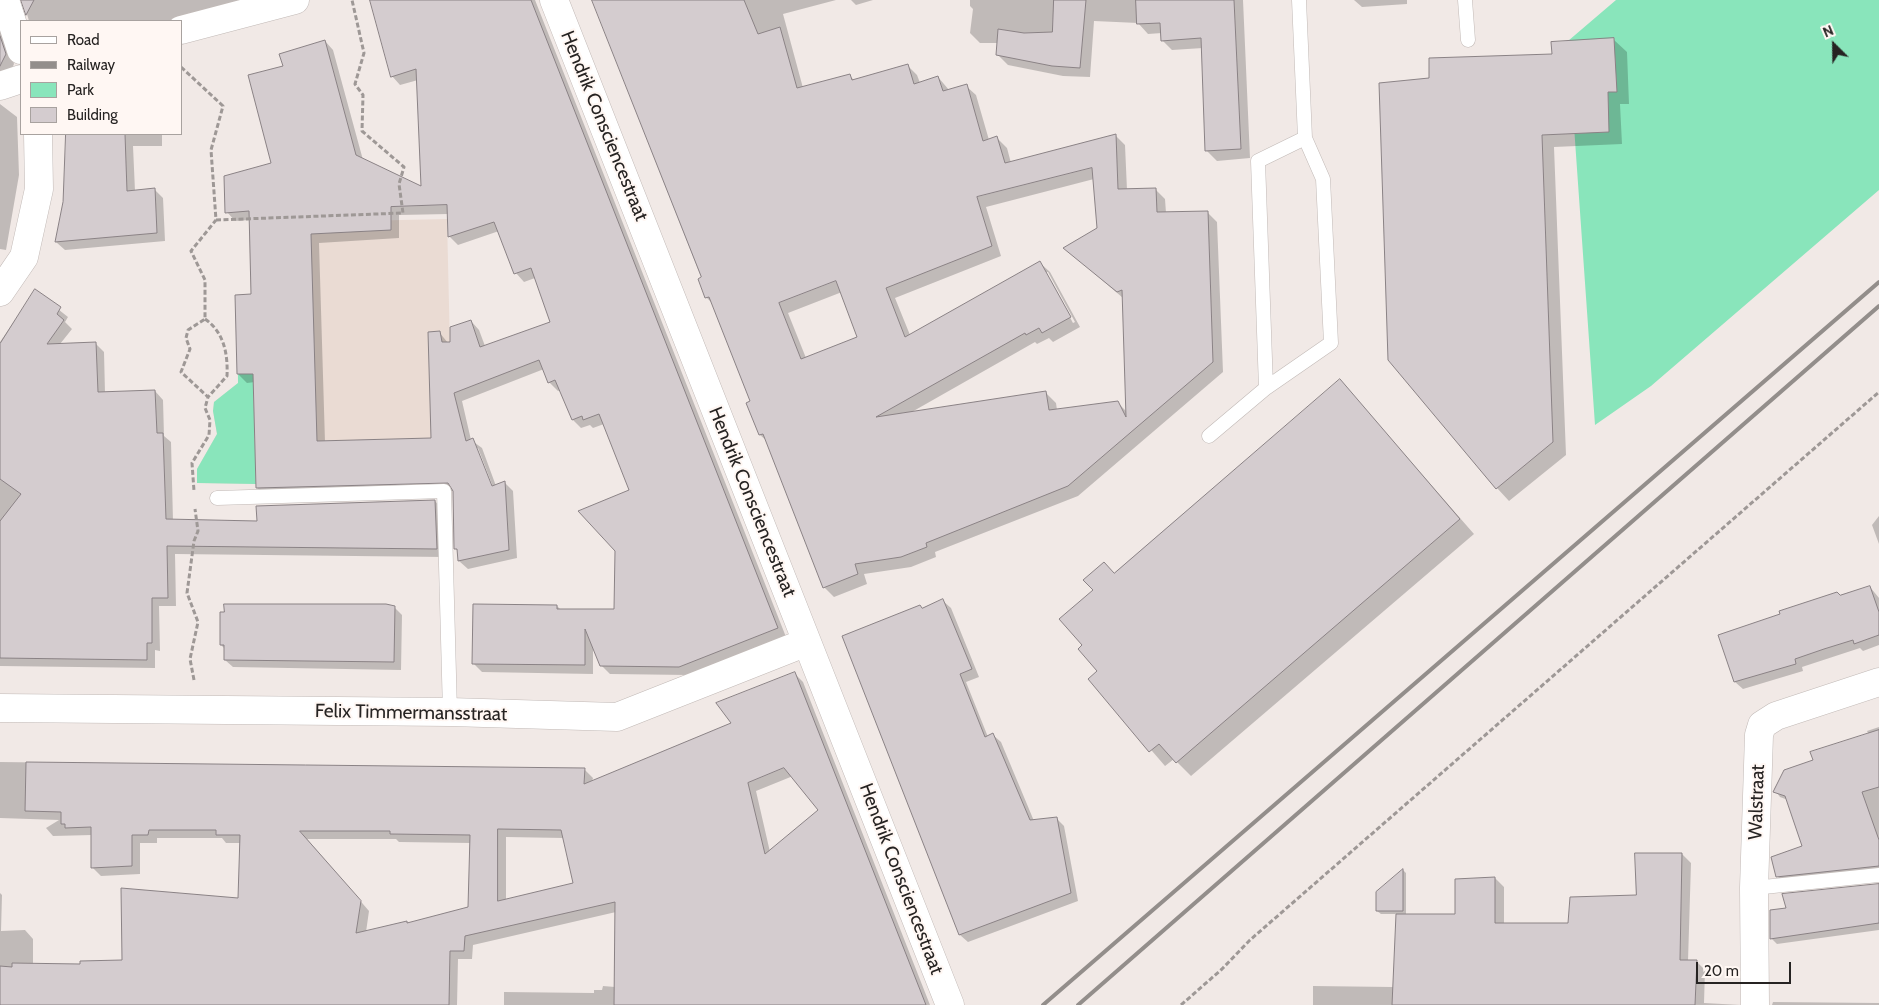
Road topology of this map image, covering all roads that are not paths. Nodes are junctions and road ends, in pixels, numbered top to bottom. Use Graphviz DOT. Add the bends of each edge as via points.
graph roads {
  1 [pos="6,0"];
  2 [pos="554,0"];
  3 [pos="1299,0"];
  4 [pos="1465,0"];
  5 [pos="291,1"];
  6 [pos="182,30"];
  7 [pos="1468,40"];
  8 [pos="20,47"];
  9 [pos="20,79"];
  10 [pos="0,86"];
  11 [pos="38,135"];
  12 [pos="1305,138"];
  13 [pos="0,292"];
  14 [pos="1266,388"];
  15 [pos="1209,436"];
  16 [pos="217,498"];
  17 [pos="807,642"];
  18 [pos="1879,682"];
  19 [pos="0,708"];
  20 [pos="450,712"];
  21 [pos="1879,875"];
  22 [pos="1754,888"];
  23 [pos="950,1005"];
  24 [pos="1755,1005"];
  1 -- 8 [label="street"];
  2 -- 17 [label="street, Hendrik Consciencestraat"];
  3 -- 12 [label="lane"];
  4 -- 7 [label="lane"];
  5 -- 6 [label="street"];
  9 -- 10 [label="street"];
  11 -- 13 [label="street" via="39,190 24,257"];
  12 -- 14 [label="lane" via="1258,162"];
  12 -- 14 [label="lane" via="1323,179 1331,343"];
  14 -- 15 [label="lane"];
  16 -- 20 [label="lane" via="444,492"];
  17 -- 20 [label="street, Felix Timmermansstraat" via="617,717"];
  17 -- 23 [label="street, Hendrik Consciencestraat"];
  18 -- 22 [label="street, Walstraat" via="1776,716 1762,725 1759,735"];
  19 -- 20 [label="street, Felix Timmermansstraat"];
  21 -- 22 [label="lane"];
  22 -- 24 [label="street, Walstraat"];
}
